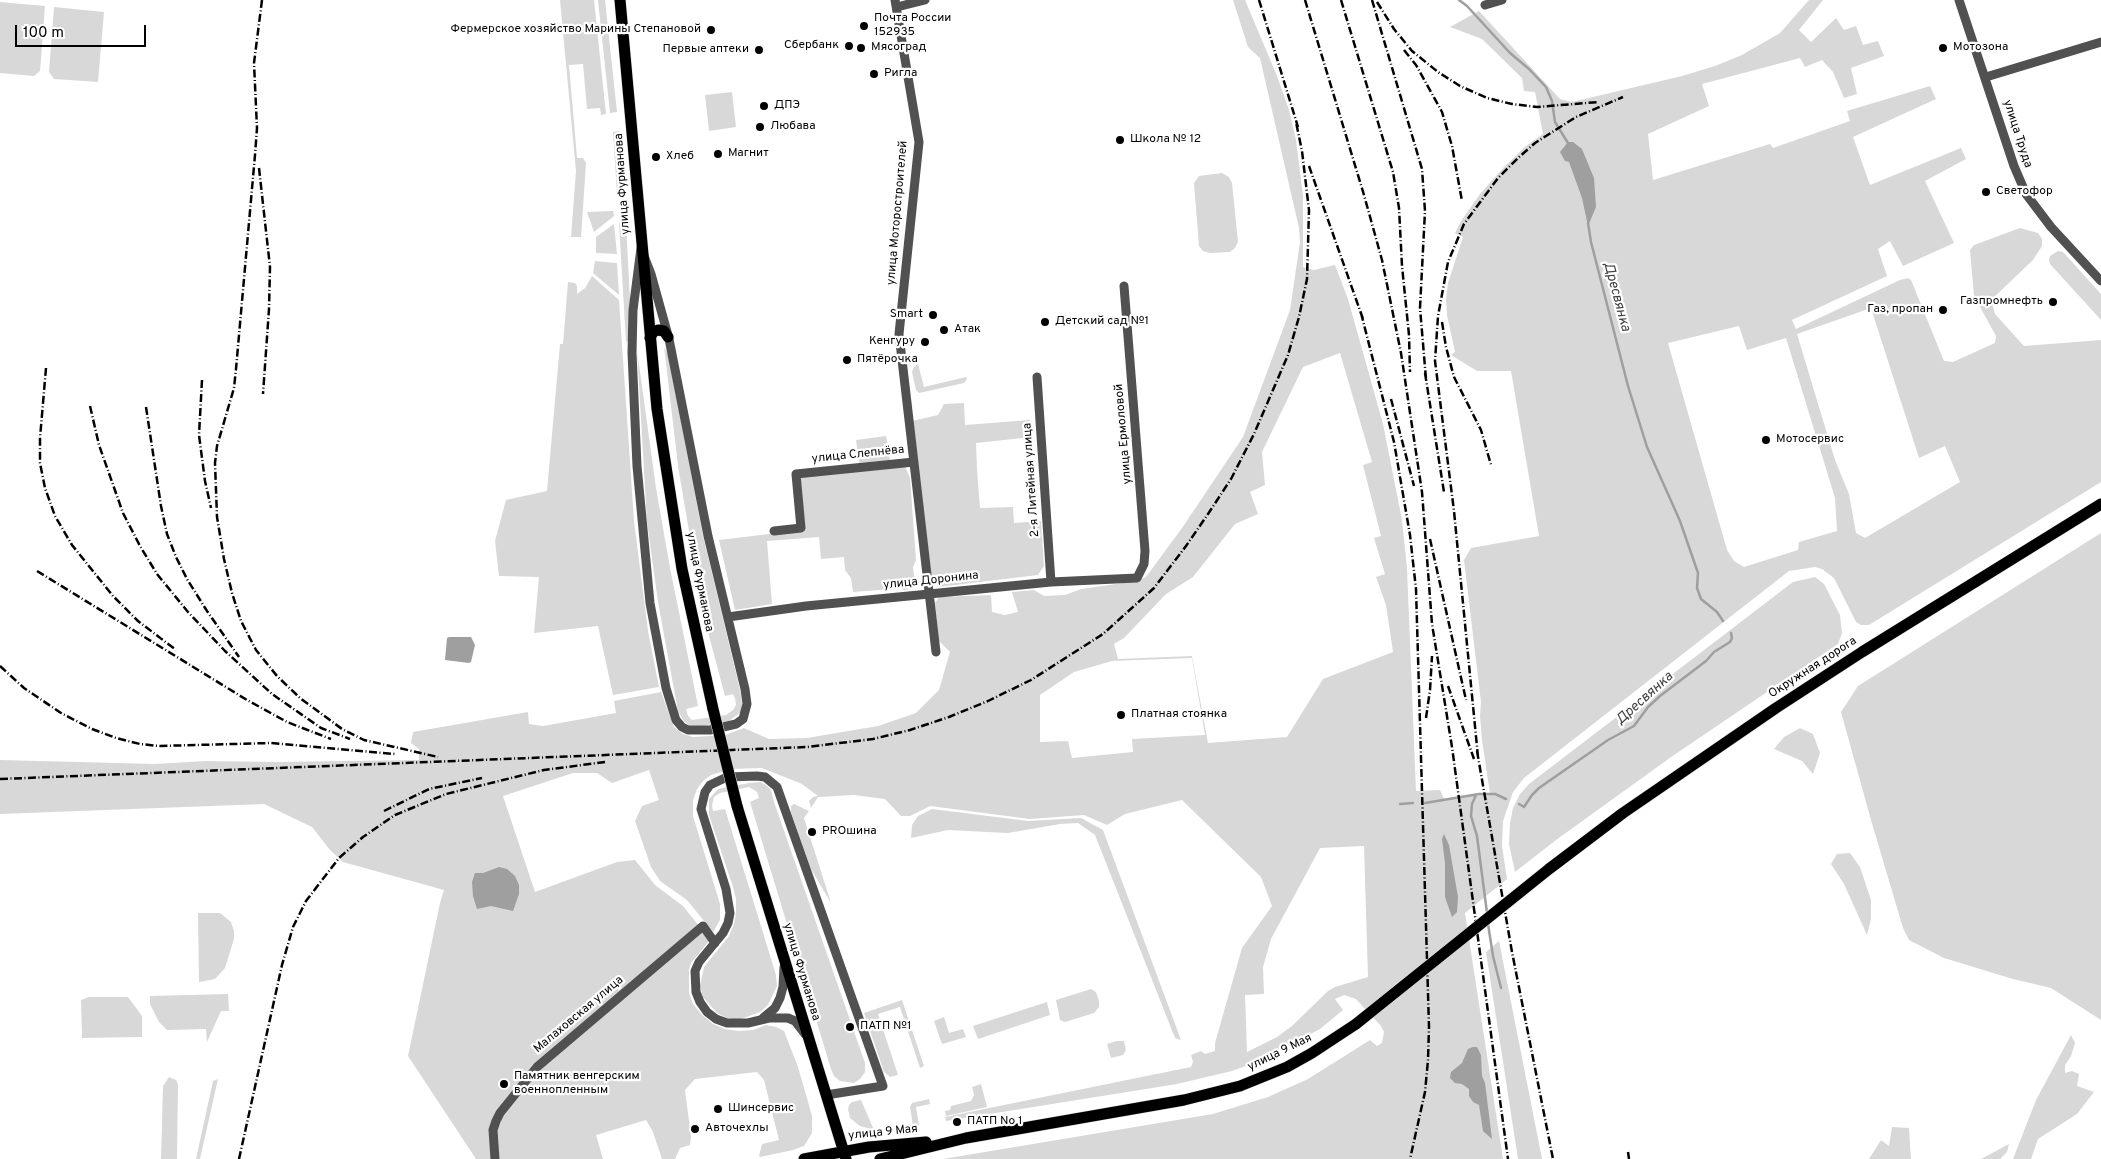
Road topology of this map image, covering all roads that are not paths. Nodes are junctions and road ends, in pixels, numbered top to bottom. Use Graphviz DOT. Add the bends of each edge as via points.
graph roads {
  1 [pos="620,0"];
  2 [pos="925,0"];
  3 [pos="1502,0"];
  4 [pos="1959,0"];
  5 [pos="896,4"];
  6 [pos="1485,5"];
  7 [pos="2101,42"];
  8 [pos="1986,77"];
  9 [pos="641,248"];
  10 [pos="2101,281"];
  11 [pos="1124,286"];
  12 [pos="668,336"];
  13 [pos="633,337"];
  14 [pos="650,337"];
  15 [pos="1037,377"];
  16 [pos="914,462"];
  17 [pos="2101,504"];
  18 [pos="774,531"];
  19 [pos="1137,578"];
  20 [pos="1052,582"];
  21 [pos="929,594"];
  22 [pos="728,617"];
  23 [pos="936,652"];
  24 [pos="1549,869"];
  25 [pos="715,943"];
  26 [pos="783,959"];
  27 [pos="758,1021"];
  28 [pos="807,1036"];
  29 [pos="826,1095"];
  30 [pos="966,1138"];
  31 [pos="845,1155"];
  32 [pos="495,1159"];
  33 [pos="804,1159"];
  34 [pos="880,1159"];
  1 -- 9 [label="main road, улица Фурманова"];
  2 -- 5 [label="street"];
  3 -- 6 [label="street"];
  4 -- 8 [label="street, улица Труда"];
  5 -- 16 [label="street, улица Моторостроителей" via="918,142 899,334"];
  7 -- 8 [label="street"];
  8 -- 10 [label="street, улица Труда" via="2026,194 2051,227"];
  9 -- 12 [label="street"];
  9 -- 13 [label="street"];
  9 -- 14 [label="main road, улица Фурманова"];
  11 -- 19 [label="street, улица Ермоловой" via="1145,551 1144,564"];
  12 -- 14 [label="main road" via="658,330"];
  12 -- 22 [label="street" via="708,536"];
  13 -- 14 [label="street" via="640,331"];
  13 -- 22 [label="street" via="637,466 650,603 672,711 682,727 695,731 725,727 742,719 747,704 745,689"];
  14 -- 26 [label="main road, улица Фурманова, bridge" via="668,486 682,569 737,806"];
  15 -- 20 [label="street, 2-я Литейная улица"];
  16 -- 18 [label="street, улица Слепнёва" via="796,474 800,528"];
  16 -- 21 [label="street, улица Моторостроителей"];
  17 -- 24 [label="main road, Окружная дорога" via="1776,708 1623,813"];
  19 -- 20 [label="street, улица Доронина"];
  20 -- 21 [label="street, улица Доронина"];
  21 -- 22 [label="street, улица Доронина"];
  21 -- 23 [label="street, улица Моторостроителей"];
  24 -- 30 [label="main road, улица 9 Мая, bridge" via="1356,1024 1295,1063 1240,1086 1184,1100"];
  25 -- 27 [label="street" via="695,971 700,1002 716,1019 727,1023"];
  25 -- 29 [label="street" via="728,923 729,902 701,802 710,785 718,780 764,777 777,787 883,1086"];
  25 -- 32 [label="street, Малаховская улица" via="703,926 537,1068 496,1121 493,1130"];
  26 -- 27 [label="street" via="780,998 771,1012"];
  26 -- 28 [label="main road, улица Фурманова"];
  27 -- 28 [label="street" via="788,1018 795,1021"];
  28 -- 29 [label="main road, улица Фурманова"];
  29 -- 31 [label="main road, улица Фурманова"];
  30 -- 31 [label="main road, улица 9 Мая"];
  30 -- 34 [label="main road, улица 9 Мая"];
  31 -- 33 [label="main road, улица 9 Мая"];
}
